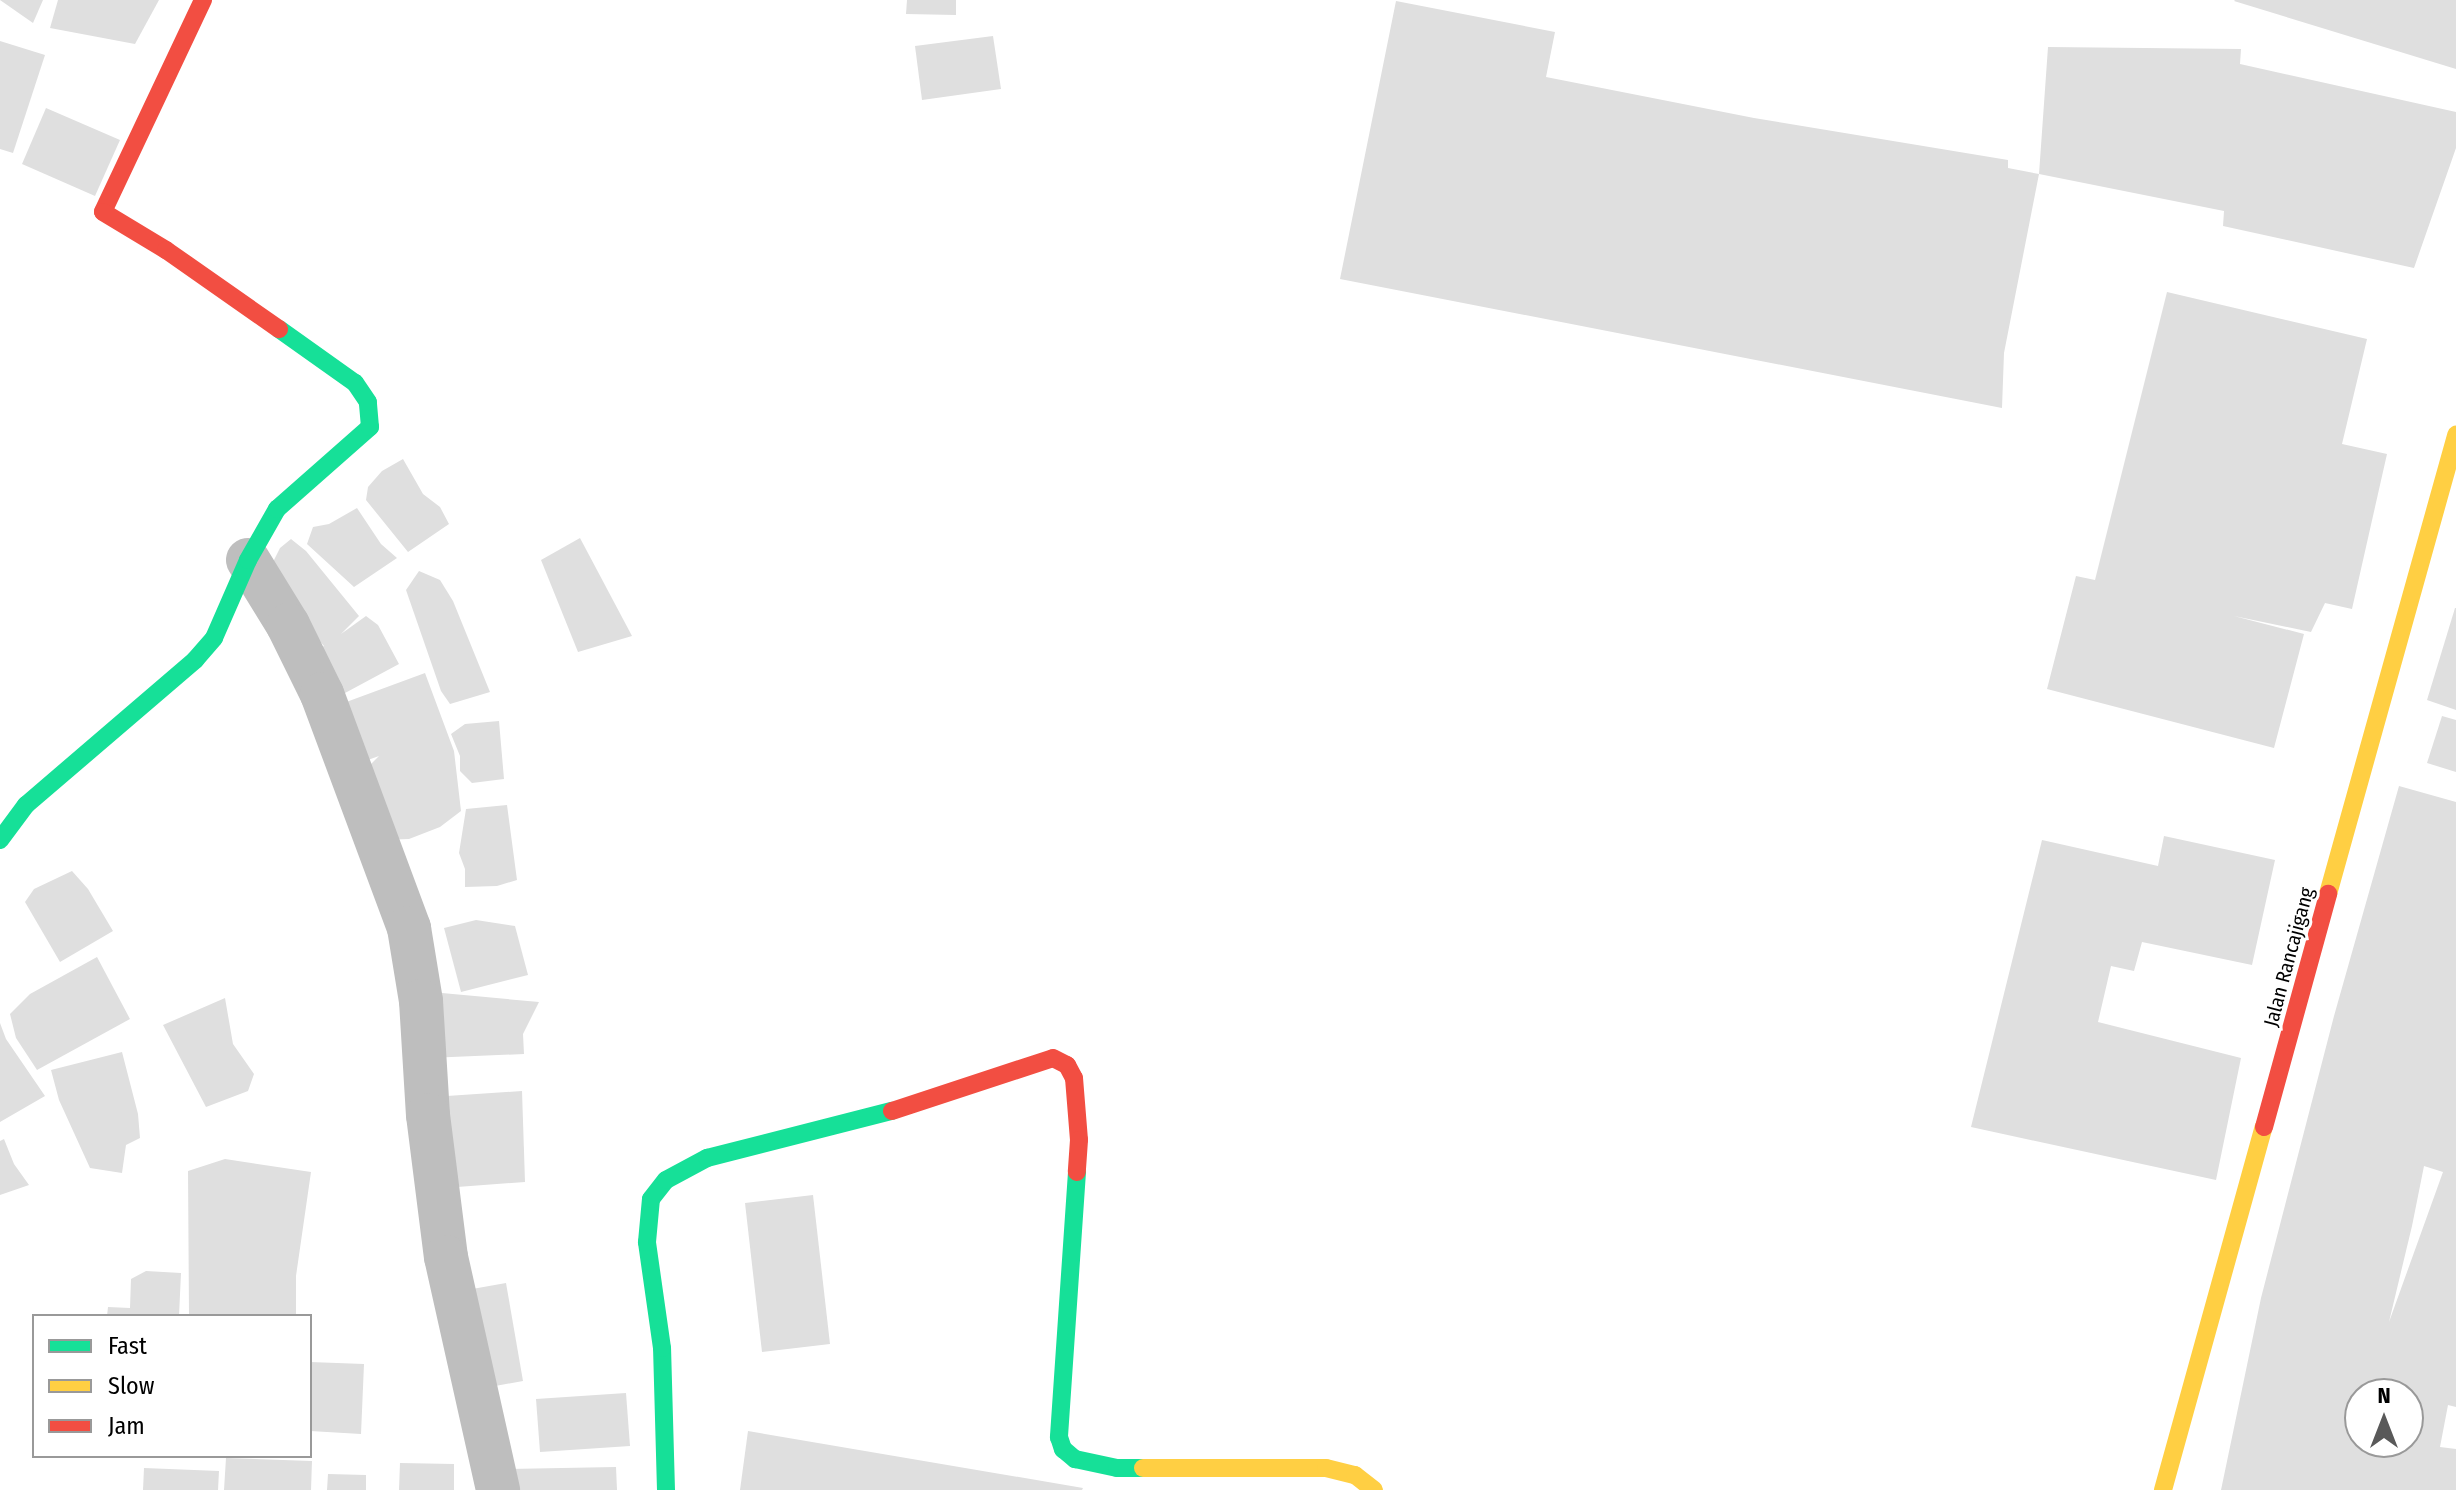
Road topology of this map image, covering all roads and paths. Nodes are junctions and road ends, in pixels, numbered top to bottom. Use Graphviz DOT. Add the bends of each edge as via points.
graph roads {
  1 [pos="203,0"];
  2 [pos="2456,435"];
  3 [pos="248,560"];
  4 [pos="0,840"];
  5 [pos="498,1490"];
  6 [pos="666,1490"];
  7 [pos="1374,1490"];
  8 [pos="2163,1490"];
  1 -- 3 [label="street" via="103,212 355,383 368,402 371,421 366,433 277,509"];
  2 -- 8 [label="street, Jalan Rancajigang"];
  3 -- 4 [label="street" via="214,638 195,660 26,805"];
  3 -- 5 [label="street" via="322,694 409,928 446,1257"];
  6 -- 7 [label="street" via="662,1348 647,1242 651,1199 666,1180 707,1158 896,1110 1053,1058 1067,1065 1074,1078 1079,1140 1059,1437 1063,1449 1075,1459 1117,1468 1326,1468 1355,1475"];
}
